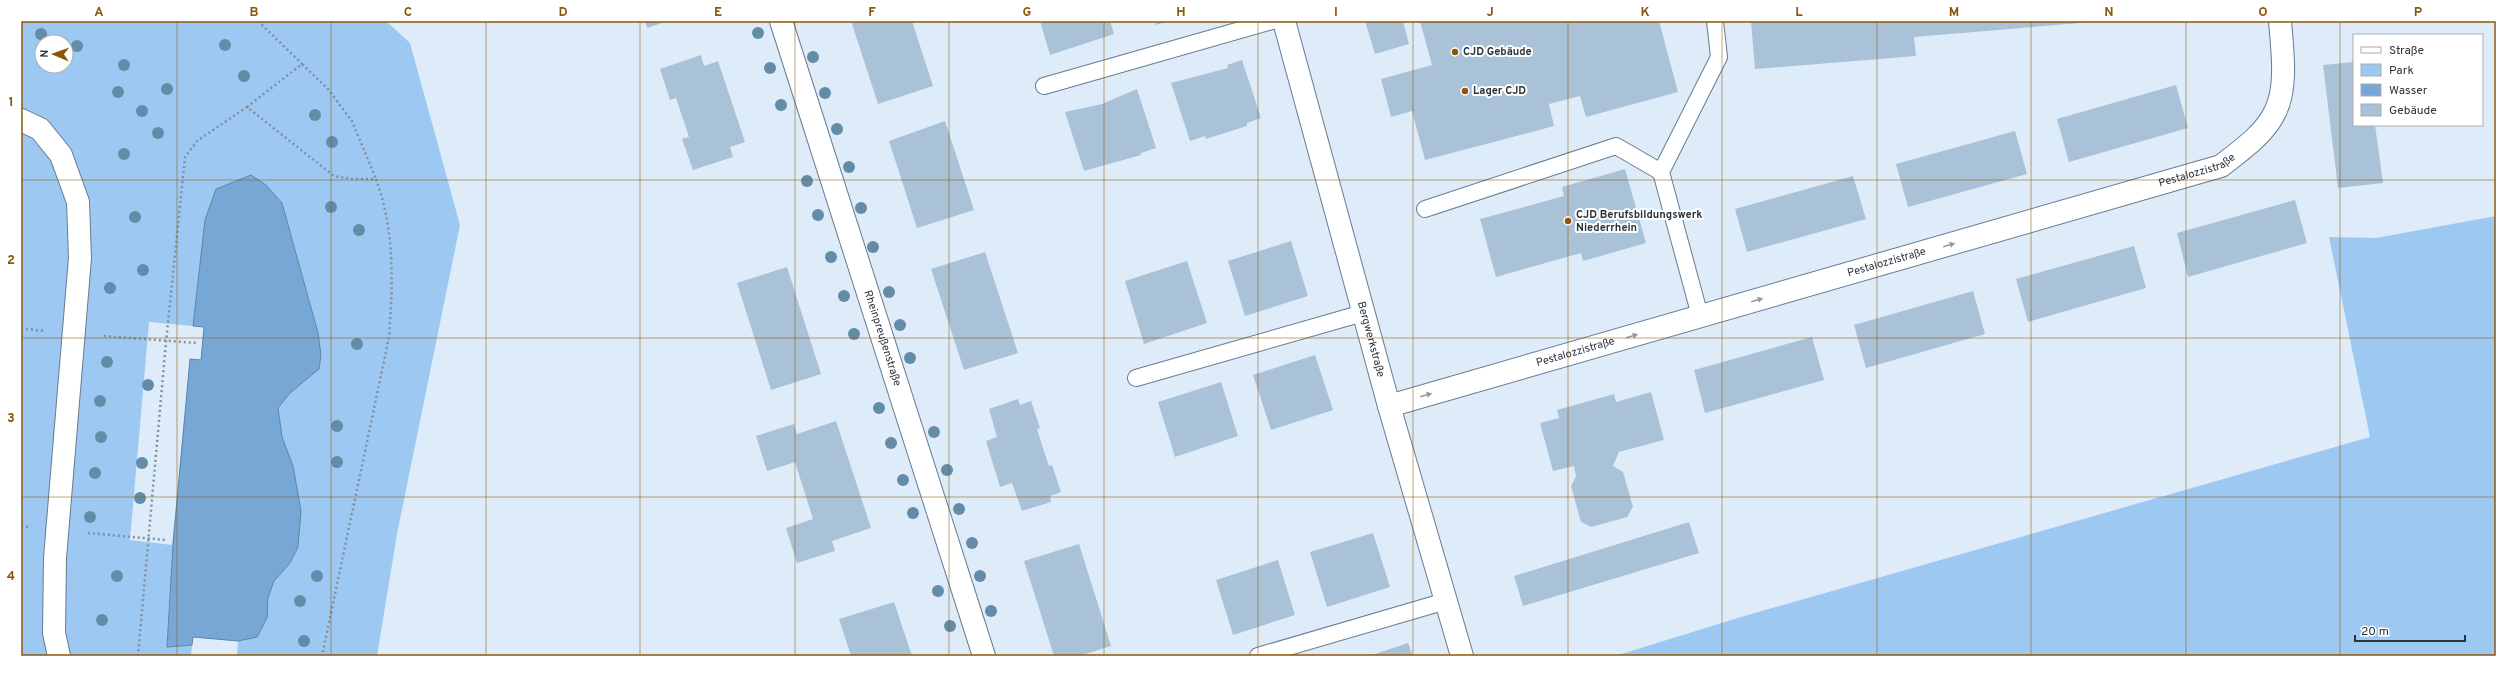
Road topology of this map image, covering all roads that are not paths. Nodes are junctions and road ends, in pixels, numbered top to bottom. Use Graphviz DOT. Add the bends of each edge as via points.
graph roads {
  1 [pos="781,21"];
  2 [pos="1272,21"];
  3 [pos="1284,21"];
  4 [pos="1714,21"];
  5 [pos="2280,21"];
  6 [pos="1044,86"];
  7 [pos="21,120"];
  8 [pos="1661,172"];
  9 [pos="1425,209"];
  10 [pos="1363,313"];
  11 [pos="1700,316"];
  12 [pos="1136,378"];
  13 [pos="1389,406"];
  14 [pos="1446,601"];
  15 [pos="59,656"];
  16 [pos="984,656"];
  17 [pos="1258,656"];
  18 [pos="1462,656"];
  1 -- 16 [label="street, Rheinpreußenstraße"];
  2 -- 6 [label="lane"];
  3 -- 10 [label="street, Bergwerkstraße"];
  4 -- 8 [label="lane" via="1719,57"];
  11 -- 5 [label="street, Pestalozzistraße, one-way" via="2221,166 2251,143 2275,112 2284,73"];
  7 -- 15 [label="street" via="40,129 61,155 78,202 80,258 57,530 54,633"];
  8 -- 9 [label="lane" via="1616,146"];
  8 -- 11 [label="lane"];
  10 -- 12 [label="lane"];
  10 -- 13 [label="street, Bergwerkstraße"];
  13 -- 11 [label="street, Pestalozzistraße, one-way"];
  13 -- 14 [label="street, Bergwerkstraße"];
  14 -- 17 [label="lane"];
  14 -- 18 [label="street, Bergwerkstraße"];
}
